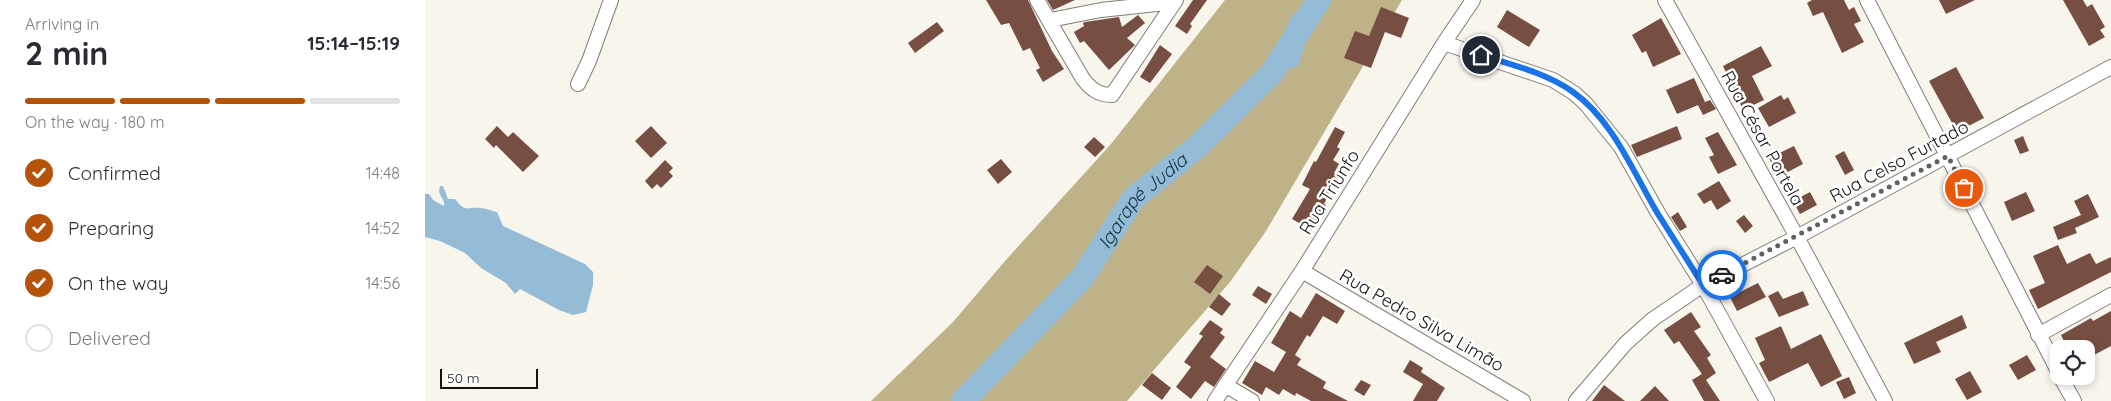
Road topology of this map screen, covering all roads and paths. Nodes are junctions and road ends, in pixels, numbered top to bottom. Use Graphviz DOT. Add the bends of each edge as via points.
graph roads {
  1 [pos="611,0"];
  2 [pos="1037,0"];
  3 [pos="1473,0"];
  4 [pos="1665,0"];
  5 [pos="1867,0"];
  6 [pos="1175,1"];
  7 [pos="1050,20"];
  8 [pos="1444,43"];
  9 [pos="2111,67"];
  10 [pos="577,84"];
  11 [pos="1948,156"];
  12 [pos="1797,237"];
  13 [pos="1302,272"];
  14 [pos="1703,285"];
  15 [pos="2111,295"];
  16 [pos="2038,335"];
  17 [pos="2050,357"];
  18 [pos="1225,385"];
  19 [pos="2065,385"];
  20 [pos="1215,401"];
  21 [pos="1252,401"];
  22 [pos="1523,401"];
  23 [pos="1576,401"];
  24 [pos="1767,401"];
  25 [pos="1885,401"];
  26 [pos="2074,401"];
  1 -- 10 [label="street"];
  2 -- 7 [label="street"];
  3 -- 8 [label="street, Rua Triunfo"];
  4 -- 12 [label="street, Rua César Portela"];
  5 -- 11 [label="street"];
  6 -- 7 [label="street"];
  6 -- 7 [label="street" via="1111,95 1097,92 1083,80"];
  8 -- 13 [label="street, Rua Triunfo"];
  8 -- 14 [label="street" via="1553,80 1574,93 1621,147"];
  9 -- 11 [label="street, Rua Celso Furtado"];
  11 -- 12 [label="street, Rua Celso Furtado"];
  11 -- 16 [label="street"];
  12 -- 14 [label="street, Rua Celso Furtado"];
  12 -- 25 [label="street, Rua César Portela"];
  13 -- 18 [label="street, Rua Triunfo"];
  13 -- 22 [label="street, Rua Pedro Silva Limão"];
  14 -- 23 [label="street, Rua Celso Furtado" via="1626,342"];
  14 -- 24 [label="street"];
  15 -- 16 [label="street"];
  16 -- 17 [label="street"];
  18 -- 20 [label="street, Rua Triunfo"];
  18 -- 21 [label="street"];
  19 -- 26 [label="street"];
}
